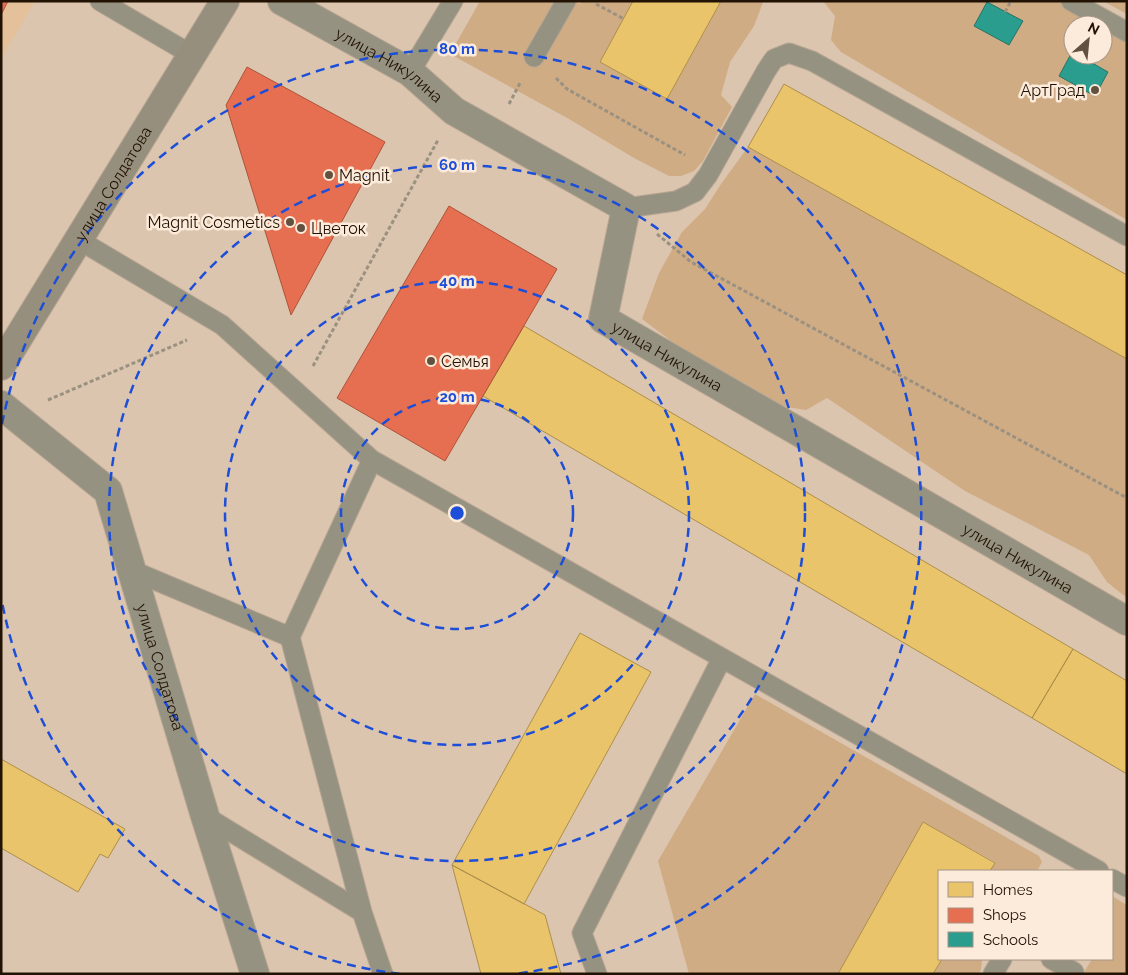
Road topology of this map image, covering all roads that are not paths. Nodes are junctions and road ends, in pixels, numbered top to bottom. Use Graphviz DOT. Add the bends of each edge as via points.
graph roads {
  1 [pos="100,1"];
  2 [pos="225,1"];
  3 [pos="282,1"];
  4 [pos="453,1"];
  5 [pos="566,1"];
  6 [pos="1071,1"];
  7 [pos="1127,32"];
  8 [pos="192,55"];
  9 [pos="534,57"];
  10 [pos="410,72"];
  11 [pos="626,208"];
  12 [pos="1127,236"];
  13 [pos="79,240"];
  14 [pos="1,366"];
  15 [pos="1,405"];
  16 [pos="372,460"];
  17 [pos="131,570"];
  18 [pos="1127,621"];
  19 [pos="290,637"];
  20 [pos="722,658"];
  21 [pos="205,816"];
  22 [pos="1097,870"];
  23 [pos="1113,879"];
  24 [pos="1127,887"];
  25 [pos="362,912"];
  26 [pos="1001,960"];
  27 [pos="1053,960"];
  28 [pos="1074,972"];
  29 [pos="255,974"];
  30 [pos="383,974"];
  31 [pos="597,974"];
  32 [pos="993,974"];
  1 -- 8 [label="lane"];
  2 -- 8 [label="street, улица Солдатова"];
  3 -- 10 [label="street, улица Никулина"];
  4 -- 10 [label="lane"];
  5 -- 9 [label="lane"];
  6 -- 7 [label="lane"];
  8 -- 13 [label="street, улица Солдатова"];
  10 -- 11 [label="street, улица Никулина" via="454,111"];
  11 -- 12 [label="lane" via="676,201 695,192 774,58 789,53 812,61"];
  11 -- 18 [label="street, улица Никулина" via="603,319"];
  13 -- 14 [label="street, улица Солдатова"];
  13 -- 16 [label="lane" via="222,325"];
  15 -- 17 [label="street, улица Солдатова" via="108,491"];
  16 -- 19 [label="lane"];
  16 -- 20 [label="lane"];
  17 -- 19 [label="lane"];
  17 -- 21 [label="street, улица Солдатова"];
  19 -- 25 [label="lane"];
  20 -- 22 [label="lane"];
  20 -- 31 [label="lane" via="582,933"];
  21 -- 25 [label="lane"];
  21 -- 29 [label="street, улица Солдатова"];
  23 -- 24 [label="lane"];
  25 -- 30 [label="lane"];
  26 -- 32 [label="lane"];
  27 -- 28 [label="lane"];
}
